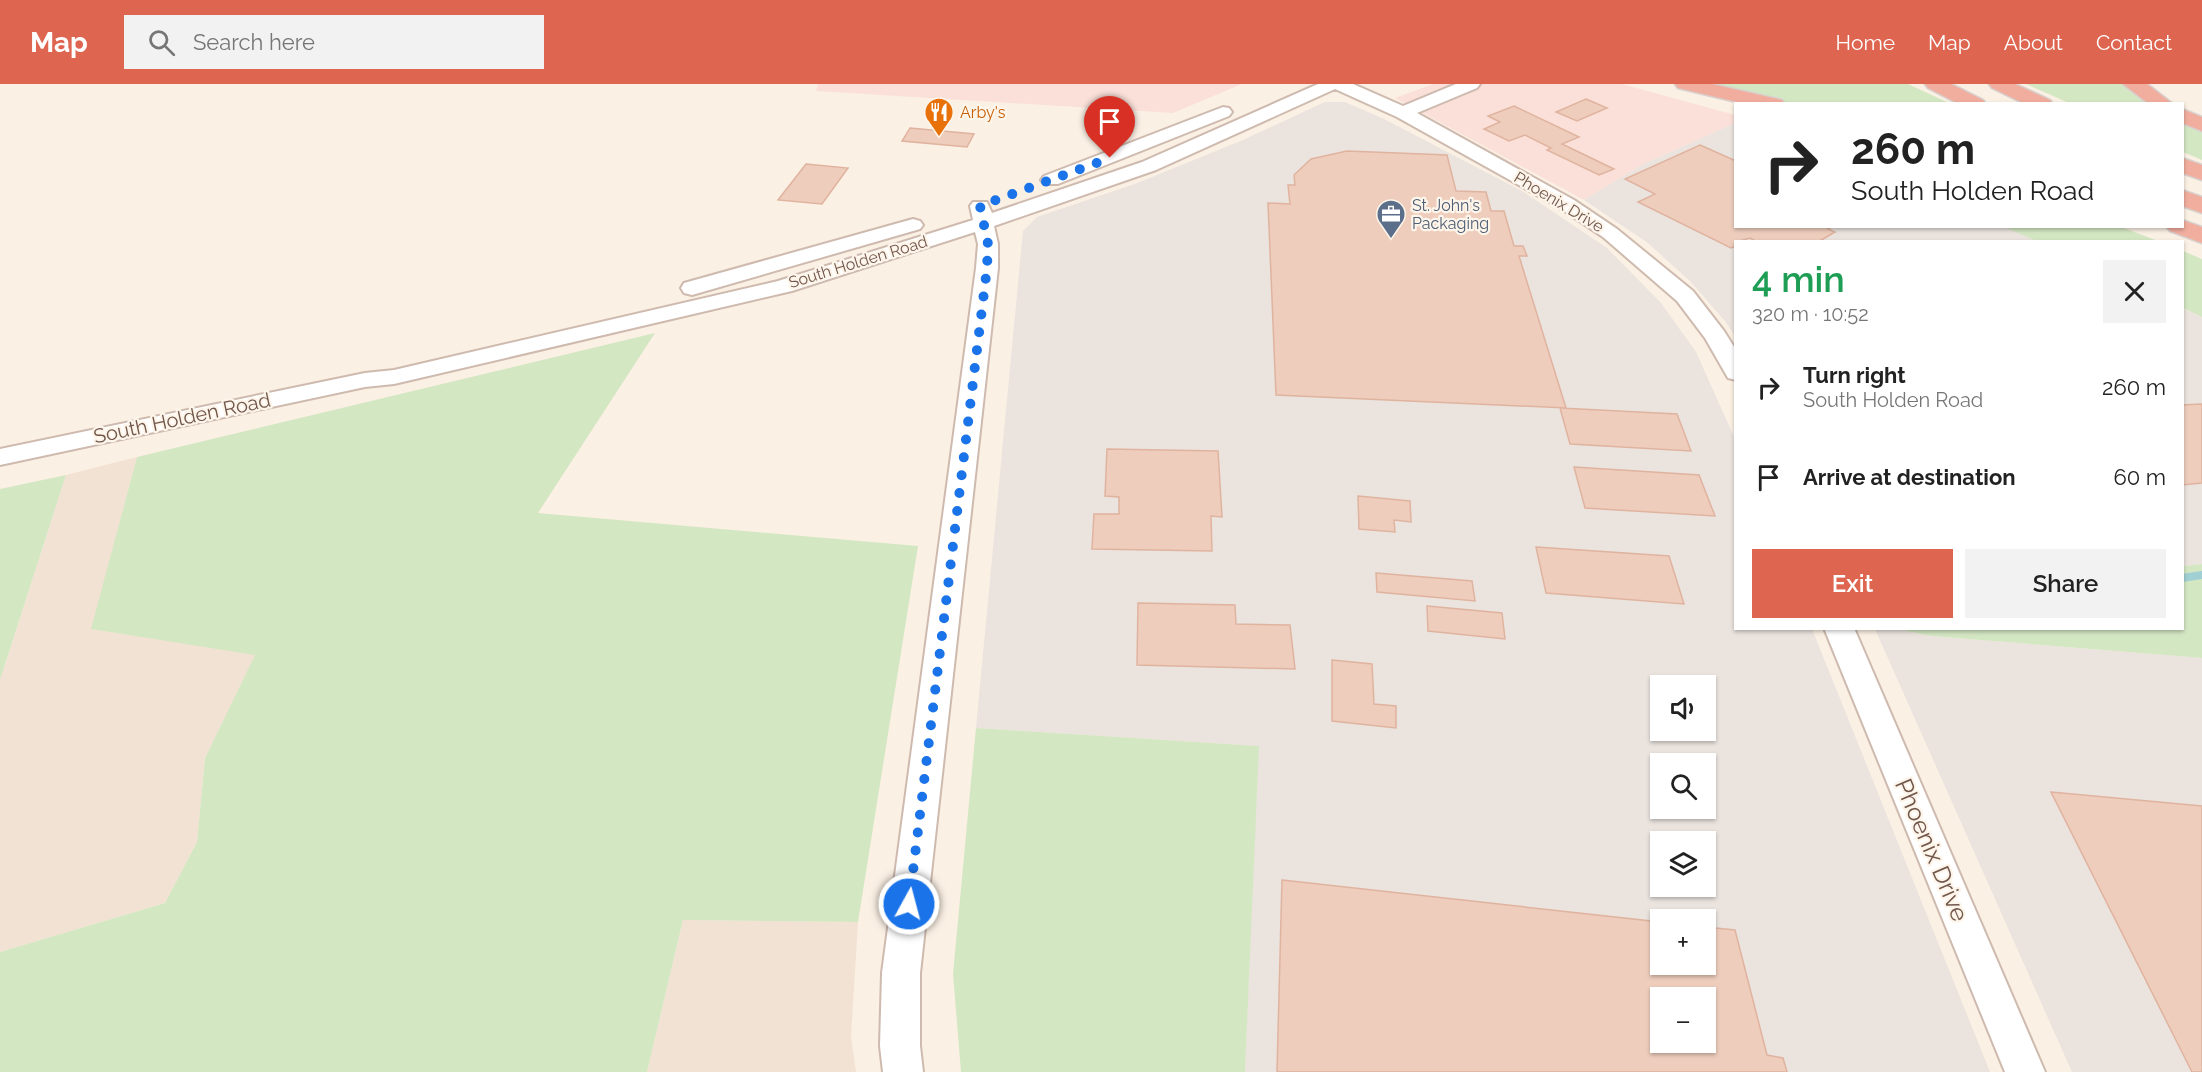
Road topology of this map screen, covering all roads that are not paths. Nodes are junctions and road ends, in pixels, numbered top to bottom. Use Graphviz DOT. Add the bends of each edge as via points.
graph roads {
  1 [pos="1332,84"];
  2 [pos="1339,84"];
  3 [pos="1471,84"];
  4 [pos="1685,84"];
  5 [pos="1935,84"];
  6 [pos="1999,84"];
  7 [pos="2133,84"];
  8 [pos="1766,102"];
  9 [pos="1972,102"];
  10 [pos="2039,102"];
  11 [pos="2160,102"];
  12 [pos="1237,106"];
  13 [pos="1403,112"];
  14 [pos="2184,116"];
  15 [pos="2202,125"];
  16 [pos="2184,166"];
  17 [pos="2202,173"];
  18 [pos="1034,186"];
  19 [pos="1013,194"];
  20 [pos="2184,198"];
  21 [pos="2202,206"];
  22 [pos="981,214"];
  23 [pos="2183,228"];
  24 [pos="2202,236"];
  25 [pos="1734,369"];
  26 [pos="0,457"];
  27 [pos="1840,630"];
  28 [pos="903,1072"];
  29 [pos="2025,1072"];
  1 -- 22 [label="street, South Holden Road" via="1149,166"];
  2 -- 13 [label="street, Phoenix Drive"];
  3 -- 13 [label="street"];
  4 -- 8 [label="highway"];
  5 -- 9 [label="highway"];
  6 -- 10 [label="highway"];
  7 -- 11 [label="highway"];
  12 -- 18 [label="street"];
  13 -- 25 [label="street, Phoenix Drive" via="1567,204 1610,233 1685,296 1716,336"];
  14 -- 15 [label="highway"];
  16 -- 17 [label="highway"];
  19 -- 22 [label="street, South Holden Road"];
  20 -- 21 [label="highway"];
  22 -- 26 [label="street, South Holden Road" via="607,312 393,363 365,380"];
  22 -- 28 [label="street" via="988,244 987,268 901,973"];
  23 -- 24 [label="highway"];
  27 -- 29 [label="street, Phoenix Drive"];
}
